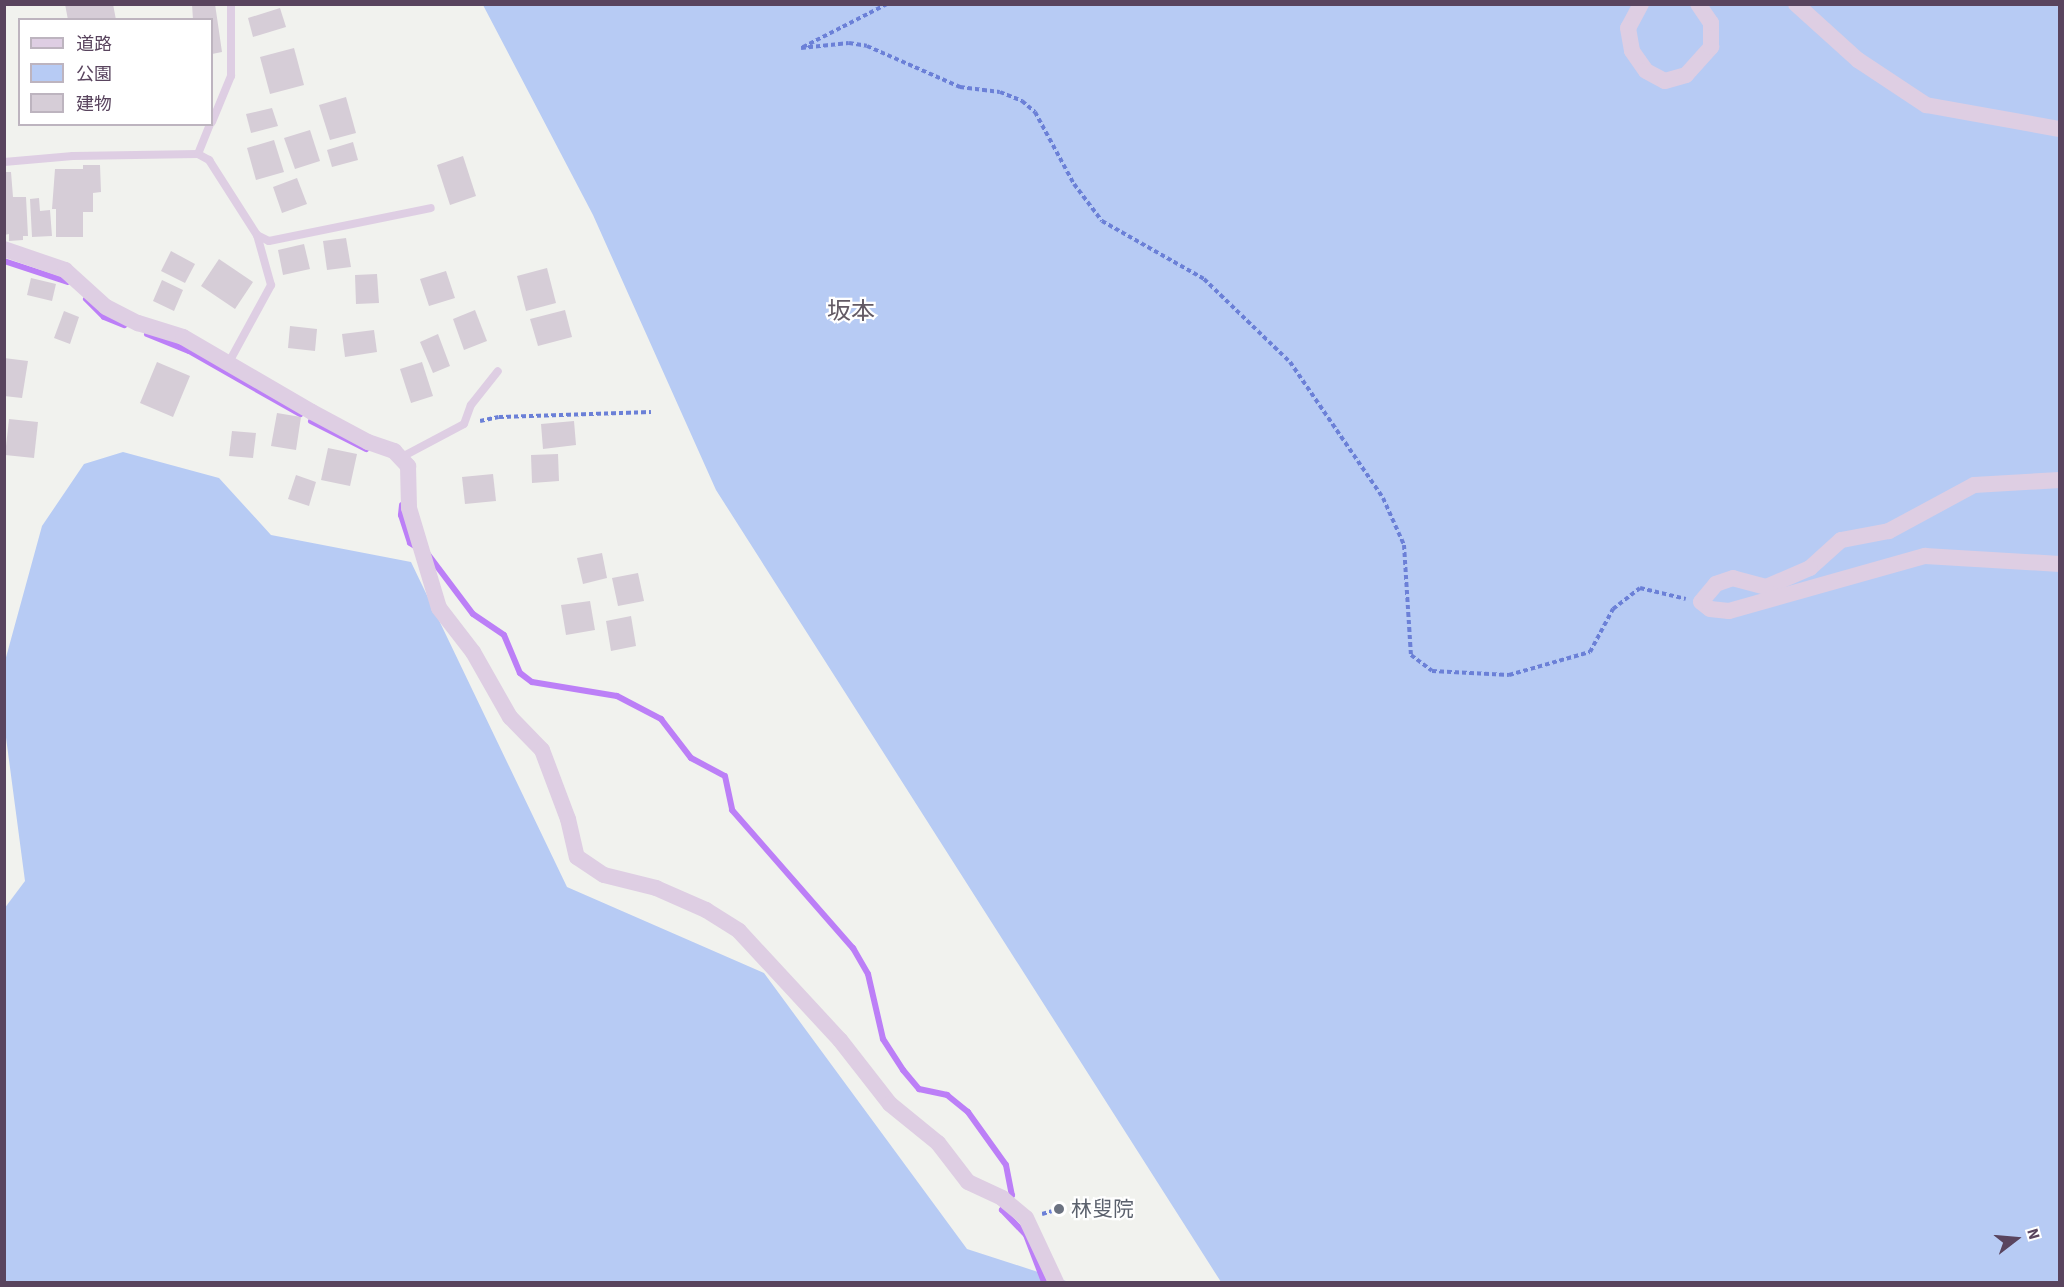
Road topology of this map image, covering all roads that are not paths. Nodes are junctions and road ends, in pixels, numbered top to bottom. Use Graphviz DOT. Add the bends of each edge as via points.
graph roads {
  1 [pos="231,4"];
  2 [pos="1641,4"];
  3 [pos="1698,4"];
  4 [pos="1796,4"];
  5 [pos="213,118"];
  6 [pos="210,126"];
  7 [pos="2060,129"];
  8 [pos="198,154"];
  9 [pos="4,162"];
  10 [pos="431,208"];
  11 [pos="257,235"];
  12 [pos="4,249"];
  13 [pos="228,364"];
  14 [pos="498,370"];
  15 [pos="400,458"];
  16 [pos="2060,480"];
  17 [pos="2060,564"];
  18 [pos="1056,1282"];
  1 -- 5 [label="lane" via="231,76"];
  2 -- 3 [label="street" via="1628,28 1632,51 1646,71 1665,81 1686,75 1711,47 1711,23"];
  4 -- 7 [label="street" via="1858,60 1926,105"];
  6 -- 8 [label="lane"];
  8 -- 9 [label="lane" via="73,156"];
  8 -- 11 [label="lane" via="209,160"];
  10 -- 11 [label="lane" via="269,240"];
  11 -- 13 [label="lane" via="271,285"];
  12 -- 13 [label="street" via="65,270 106,308 183,338"];
  13 -- 15 [label="street"];
  14 -- 15 [label="lane" via="471,405 464,424"];
  15 -- 18 [label="street" via="408,466 409,508 439,608 473,652 510,717 542,750 568,819 577,857 604,875 656,888 706,910 738,931 840,1041 890,1104 938,1143 968,1182 1026,1218"];
  16 -- 17 [label="street" via="1974,485 1890,531 1841,540 1810,568 1766,587 1732,578 1716,584 1701,602 1710,609 1729,611 1925,556"];
}
